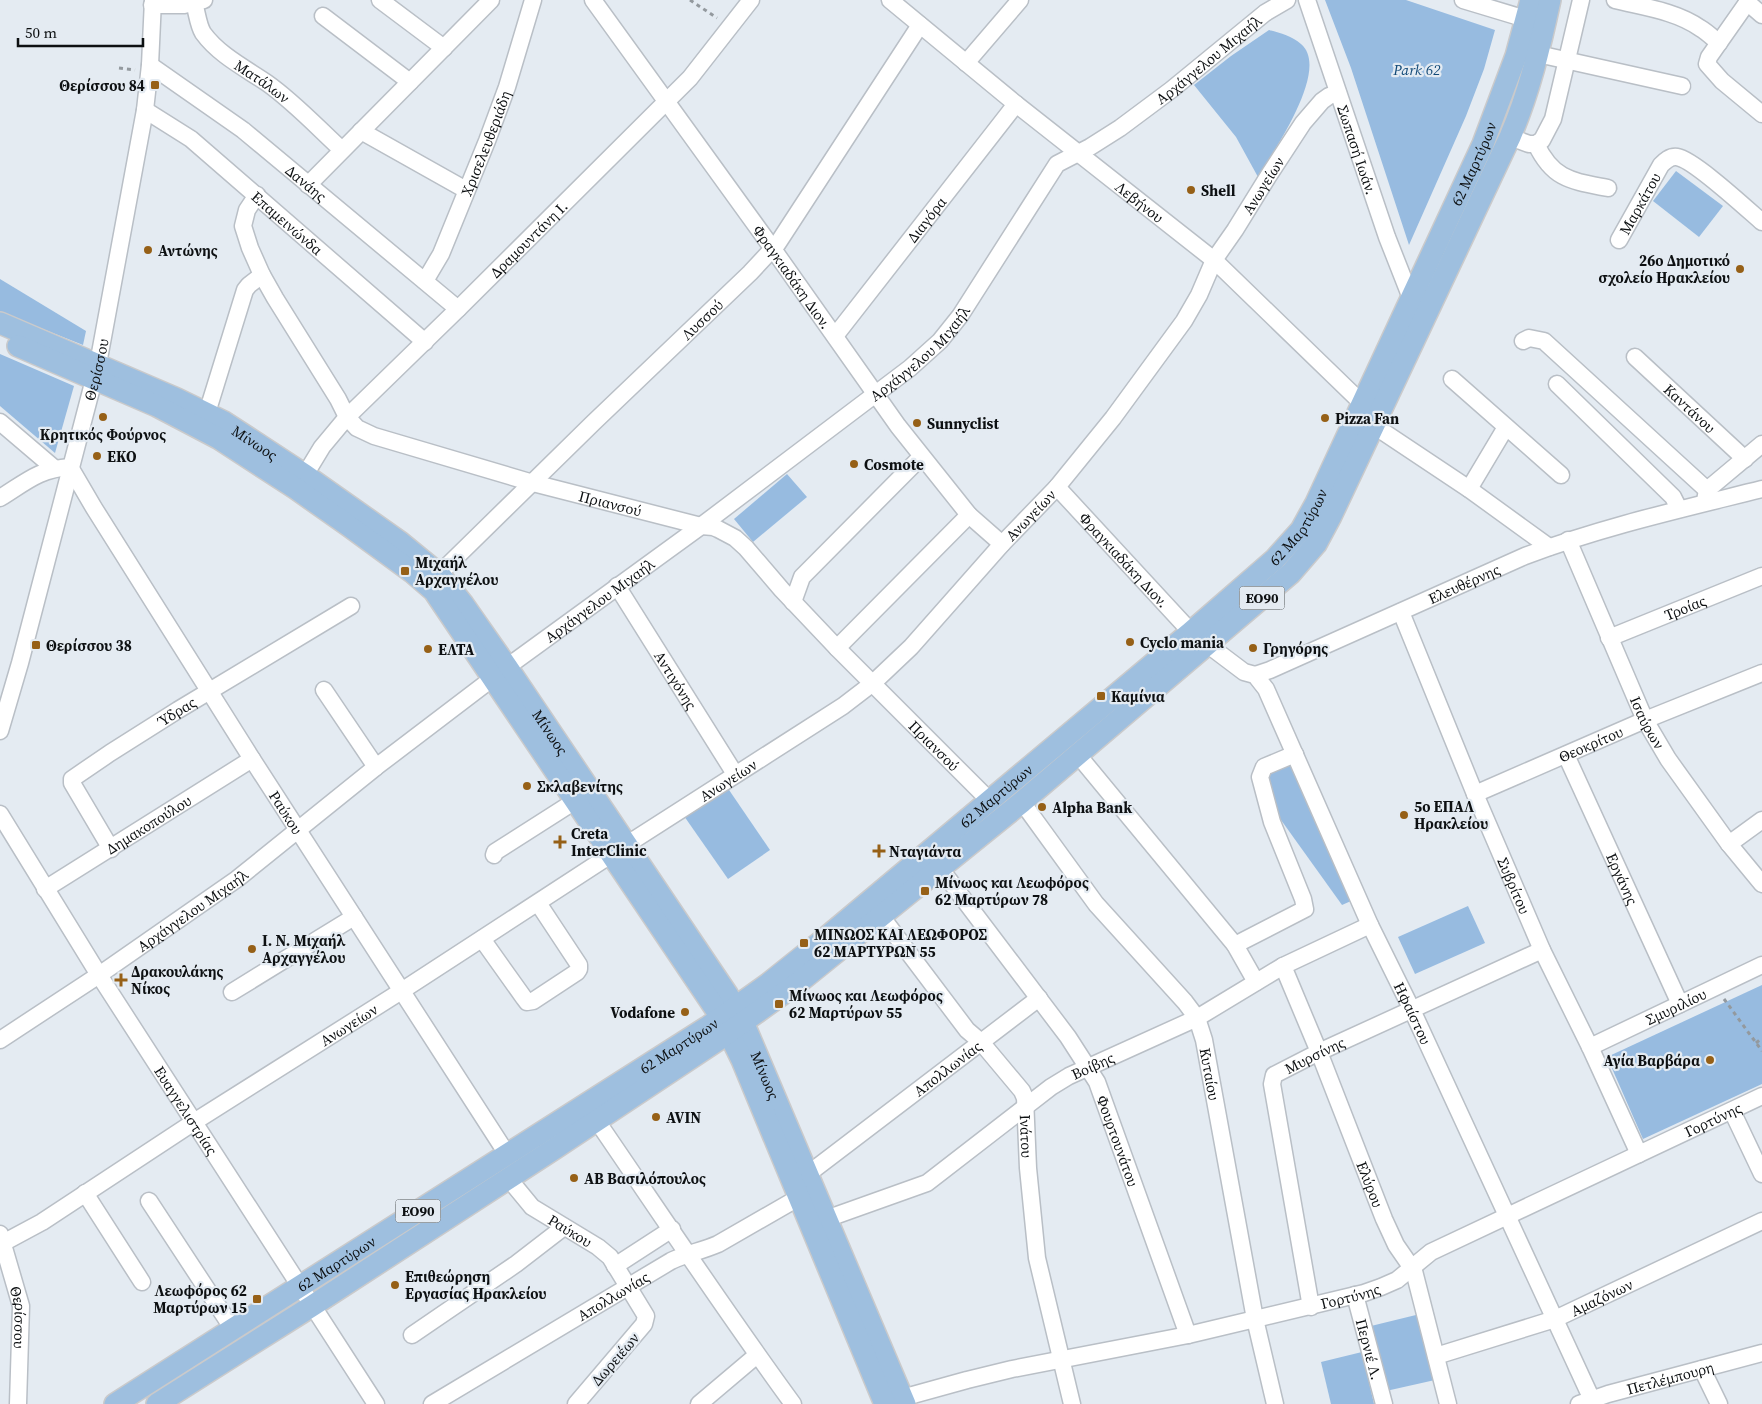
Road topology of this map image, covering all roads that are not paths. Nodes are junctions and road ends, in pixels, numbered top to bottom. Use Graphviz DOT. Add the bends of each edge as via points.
graph roads {
  1 [pos="380,0"];
  2 [pos="491,0"];
  3 [pos="533,0"];
  4 [pos="594,0"];
  5 [pos="751,0"];
  6 [pos="1020,0"];
  7 [pos="1288,0"];
  8 [pos="1307,0"];
  9 [pos="1464,0"];
  10 [pos="1550,0"];
  11 [pos="1581,0"];
  12 [pos="1615,0"];
  13 [pos="1748,1"];
  14 [pos="199,2"];
  15 [pos="896,2"];
  16 [pos="153,3"];
  17 [pos="1529,10"];
  18 [pos="1762,15"];
  19 [pos="323,16"];
  20 [pos="920,25"];
  21 [pos="1719,43"];
  22 [pos="444,48"];
  23 [pos="1538,54"];
  24 [pos="1566,60"];
  25 [pos="966,63"];
  26 [pos="150,65"];
  27 [pos="410,82"];
  28 [pos="1682,86"];
  29 [pos="1338,93"];
  30 [pos="667,102"];
  31 [pos="1016,104"];
  32 [pos="145,110"];
  33 [pos="1762,114"];
  34 [pos="361,131"];
  35 [pos="1510,137"];
  36 [pos="1536,144"];
  37 [pos="342,150"];
  38 [pos="1079,153"];
  39 [pos="308,185"];
  40 [pos="1608,188"];
  41 [pos="466,190"];
  42 [pos="257,195"];
  43 [pos="1762,222"];
  44 [pos="1619,240"];
  45 [pos="773,249"];
  46 [pos="1214,260"];
  47 [pos="262,274"];
  48 [pos="425,281"];
  49 [pos="1411,298"];
  50 [pos="458,309"];
  51 [pos="0,323"];
  52 [pos="835,336"];
  53 [pos="0,338"];
  54 [pos="1523,340"];
  55 [pos="425,342"];
  56 [pos="1635,357"];
  57 [pos="96,372"];
  58 [pos="1452,379"];
  59 [pos="1557,384"];
  60 [pos="876,394"];
  61 [pos="207,413"];
  62 [pos="1371,416"];
  63 [pos="347,417"];
  64 [pos="0,422"];
  65 [pos="1506,427"];
  66 [pos="1762,444"];
  67 [pos="921,457"];
  68 [pos="1745,459"];
  69 [pos="62,467"];
  70 [pos="305,475"];
  71 [pos="1561,475"];
  72 [pos="533,483"];
  73 [pos="1057,487"];
  74 [pos="1469,489"];
  75 [pos="1762,489"];
  76 [pos="1706,496"];
  77 [pos="0,498"];
  78 [pos="1679,509"];
  79 [pos="969,515"];
  80 [pos="701,526"];
  81 [pos="1568,540"];
  82 [pos="1002,544"];
  83 [pos="1549,547"];
  84 [pos="439,574"];
  85 [pos="1762,576"];
  86 [pos="617,586"];
  87 [pos="793,602"];
  88 [pos="351,606"];
  89 [pos="1401,612"];
  90 [pos="1191,632"];
  91 [pos="1609,638"];
  92 [pos="1207,646"];
  93 [pos="837,648"];
  94 [pos="500,673"];
  95 [pos="1762,673"];
  96 [pos="1255,675"];
  97 [pos="873,683"];
  98 [pos="324,690"];
  99 [pos="209,691"];
  100 [pos="1645,720"];
  101 [pos="0,731"];
  102 [pos="1295,754"];
  103 [pos="1078,755"];
  104 [pos="1566,755"];
  105 [pos="252,759"];
  106 [pos="376,767"];
  107 [pos="735,774"];
  108 [pos="1475,794"];
  109 [pos="989,800"];
  110 [pos="575,801"];
  111 [pos="1022,802"];
  112 [pos="0,814"];
  113 [pos="1762,820"];
  114 [pos="298,830"];
  115 [pos="1729,844"];
  116 [pos="111,849"];
  117 [pos="619,850"];
  118 [pos="494,855"];
  119 [pos="940,868"];
  120 [pos="1762,884"];
  121 [pos="45,890"];
  122 [pos="538,903"];
  123 [pos="881,916"];
  124 [pos="354,917"];
  125 [pos="1370,925"];
  126 [pos="482,939"];
  127 [pos="1235,945"];
  128 [pos="1542,950"];
  129 [pos="1762,965"];
  130 [pos="1283,966"];
  131 [pos="99,975"];
  132 [pos="1256,982"];
  133 [pos="403,990"];
  134 [pos="232,992"];
  135 [pos="1039,998"];
  136 [pos="1680,1004"];
  137 [pos="1412,1010"];
  138 [pos="1197,1018"];
  139 [pos="732,1020"];
  140 [pos="0,1040"];
  141 [pos="981,1042"];
  142 [pos="1590,1047"];
  143 [pos="1319,1052"];
  144 [pos="1089,1068"];
  145 [pos="1762,1096"];
  146 [pos="1025,1106"];
  147 [pos="1732,1111"];
  148 [pos="597,1121"];
  149 [pos="194,1122"];
  150 [pos="507,1154"];
  151 [pos="1639,1154"];
  152 [pos="808,1174"];
  153 [pos="1762,1174"];
  154 [pos="509,1179"];
  155 [pos="85,1194"];
  156 [pos="798,1198"];
  157 [pos="149,1201"];
  158 [pos="1508,1216"];
  159 [pos="826,1218"];
  160 [pos="1762,1221"];
  161 [pos="564,1227"];
  162 [pos="672,1229"];
  163 [pos="1,1238"];
  164 [pos="689,1255"];
  165 [pos="615,1266"];
  166 [pos="1412,1267"];
  167 [pos="6,1275"];
  168 [pos="142,1282"];
  169 [pos="627,1286"];
  170 [pos="300,1287"];
  171 [pos="1355,1295"];
  172 [pos="312,1306"];
  173 [pos="1311,1307"];
  174 [pos="1255,1319"];
  175 [pos="1555,1319"];
  176 [pos="233,1329"];
  177 [pos="412,1335"];
  178 [pos="1188,1335"];
  179 [pos="1762,1353"];
  180 [pos="757,1355"];
  181 [pos="1436,1356"];
  182 [pos="1061,1360"];
  183 [pos="1702,1369"];
  184 [pos="897,1402"];
  185 [pos="1271,1402"];
  186 [pos="1588,1402"];
  187 [pos="18,1404"];
  188 [pos="114,1404"];
  189 [pos="156,1404"];
  190 [pos="376,1404"];
  191 [pos="432,1404"];
  192 [pos="576,1404"];
  193 [pos="699,1404"];
  194 [pos="792,1404"];
  195 [pos="1072,1404"];
  196 [pos="1384,1404"];
  197 [pos="1448,1404"];
  198 [pos="1719,1404"];
  1 -- 22 [label="street"];
  2 -- 22 [label="street"];
  3 -- 41 [label="street, Χρισελευθεριάδη" via="507,87"];
  4 -- 30 [label="street, Φραγκιαδάκη Διον."];
  5 -- 30 [label="street, Δραμουντάνη Ι."];
  6 -- 25 [label="street"];
  7 -- 38 [label="street, Αρχάγγελου Μιχαήλ" via="1265,13 1126,123"];
  8 -- 29 [label="street, Σωπασή Ιωάν."];
  9 -- 17 [label="street"];
  10 -- 23 [label="main road, 62 Μαρτύρων / ΕΟ90"];
  11 -- 24 [label="street"];
  12 -- 21 [label="street" via="1681,18"];
  13 -- 18 [label="street"];
  13 -- 21 [label="street"];
  14 -- 16 [label="street" via="184,5"];
  14 -- 37 [label="street, Ματάλων" via="201,29 209,40 274,89"];
  15 -- 20 [label="street, Λεβήνου"];
  16 -- 26 [label="street, Θερίσσου"];
  17 -- 49 [label="main road, 62 Μαρτύρων / ΕΟ90" via="1514,64 1488,131"];
  19 -- 27 [label="street"];
  20 -- 25 [label="street, Λεβήνου"];
  20 -- 45 [label="street, Λυσσού"];
  21 -- 33 [label="street" via="1707,64"];
  22 -- 27 [label="street"];
  23 -- 24 [label="street"];
  23 -- 35 [label="main road, 62 Μαρτύρων / ΕΟ90"];
  24 -- 28 [label="street"];
  24 -- 36 [label="street" via="1553,119 1542,140"];
  25 -- 31 [label="street, Λεβήνου"];
  26 -- 32 [label="street, Θερίσσου"];
  26 -- 39 [label="street, Δανάης" via="243,130"];
  27 -- 34 [label="street"];
  29 -- 46 [label="street, Ανωγείων" via="1322,101 1311,113"];
  29 -- 49 [label="street, Σωπασή Ιωάν."];
  30 -- 45 [label="street, Φραγκιαδάκη Διον."];
  30 -- 50 [label="street, Δραμουντάνη Ι."];
  31 -- 38 [label="street, Λεβήνου"];
  31 -- 52 [label="street, Διαγόρα"];
  32 -- 42 [label="street, Επαμεινώνδα" via="191,139"];
  32 -- 57 [label="street, Θερίσσου"];
  34 -- 37 [label="street"];
  34 -- 41 [label="street"];
  35 -- 36 [label="street"];
  35 -- 62 [label="main road, 62 Μαρτύρων / ΕΟ90"];
  36 -- 40 [label="street" via="1543,158 1561,176"];
  37 -- 39 [label="street"];
  38 -- 46 [label="street, Λεβήνου"];
  38 -- 60 [label="street, Αρχάγγελου Μιχαήλ" via="1052,169 948,332"];
  39 -- 48 [label="street, Δανάης"];
  41 -- 48 [label="street, Χρισελευθεριάδη" via="441,254"];
  42 -- 47 [label="street" via="247,210 243,226"];
  42 -- 55 [label="street, Επαμεινώνδα"];
  43 -- 44 [label="street, Μαρκάτου" via="1696,166 1683,158 1673,157 1661,166"];
  45 -- 52 [label="street, Φραγκιαδάκη Διον."];
  45 -- 72 [label="street, Λυσσού"];
  46 -- 62 [label="street, Λεβήνου"];
  46 -- 73 [label="street, Ανωγείων" via="1184,321"];
  47 -- 61 [label="street" via="245,290"];
  47 -- 63 [label="street"];
  48 -- 50 [label="street, Δανάης"];
  49 -- 62 [label="main road, 62 Μαρτύρων / ΕΟ90"];
  50 -- 55 [label="street, Δραμουντάνη Ι."];
  51 -- 57 [label="main road, Μίνωος"];
  52 -- 60 [label="street, Φραγκιαδάκη Διον."];
  53 -- 57 [label="main road, Μίνωος"];
  54 -- 76 [label="street" via="1529,338 1544,342"];
  55 -- 63 [label="street, Δραμουντάνη Ι."];
  56 -- 68 [label="street, Καντάνου"];
  57 -- 61 [label="main road, Μίνωος"];
  57 -- 69 [label="street, Θερίσσου"];
  57 -- 94 [label="main road, Μίνωος" via="218,438 397,560 434,591"];
  58 -- 65 [label="street"];
  59 -- 78 [label="street" via="1673,497"];
  60 -- 67 [label="street, Φραγκιαδάκη Διον."];
  60 -- 80 [label="street, Αρχάγγελου Μιχαήλ"];
  61 -- 70 [label="main road, Μίνωος"];
  62 -- 74 [label="street"];
  62 -- 90 [label="main road, 62 Μαρτύρων / ΕΟ90" via="1301,530 1264,569"];
  62 -- 92 [label="main road, 62 Μαρτύρων / ΕΟ90" via="1331,516 1311,551 1291,573"];
  63 -- 70 [label="street, Δραμουντάνη Ι." via="322,447"];
  63 -- 72 [label="street, Πριανσού" via="357,428 374,436"];
  64 -- 69 [label="street, Ραύκου"];
  65 -- 71 [label="street"];
  65 -- 74 [label="street"];
  66 -- 68 [label="street"];
  67 -- 79 [label="street, Φραγκιαδάκη Διον."];
  67 -- 87 [label="street" via="802,577"];
  68 -- 76 [label="street"];
  69 -- 77 [label="street" via="39,474"];
  69 -- 99 [label="street, Ραύκου" via="94,508"];
  69 -- 101 [label="street, Θερίσσου" via="20,663"];
  70 -- 84 [label="main road, Μίνωος"];
  72 -- 80 [label="street, Πριανσού"];
  72 -- 84 [label="street, Λυσσού"];
  73 -- 82 [label="street, Ανωγείων"];
  73 -- 90 [label="street, Φραγκιαδάκη Διον."];
  74 -- 83 [label="street"];
  75 -- 76 [label="street, Ελευθέρνης"];
  76 -- 78 [label="street, Ελευθέρνης"];
  78 -- 81 [label="street, Ελευθέρνης"];
  79 -- 82 [label="street, Φραγκιαδάκη Διον."];
  79 -- 93 [label="street"];
  80 -- 86 [label="street, Αρχάγγελου Μιχαήλ"];
  80 -- 87 [label="street, Πριανσού" via="713,527 735,538"];
  81 -- 83 [label="street, Ελευθέρνης"];
  81 -- 91 [label="street, Ισαύρων"];
  82 -- 97 [label="street, Ανωγείων" via="911,647"];
  83 -- 89 [label="street, Ελευθέρνης"];
  84 -- 94 [label="main road, Μίνωος" via="463,604"];
  85 -- 91 [label="street, Τροίας"];
  86 -- 94 [label="street, Αρχάγγελου Μιχαήλ"];
  86 -- 107 [label="street, Αντιγόνης"];
  87 -- 93 [label="street, Πριανσού"];
  88 -- 99 [label="street, Ύδρας"];
  89 -- 96 [label="street, Ελευθέρνης"];
  89 -- 108 [label="street, Συβρίτου"];
  90 -- 92 [label="street, Φραγκιαδάκη Διον."];
  90 -- 109 [label="main road, 62 Μαρτύρων / ΕΟ90"];
  91 -- 100 [label="street, Ισαύρων"];
  92 -- 96 [label="street, Ηφαίστου" via="1244,672"];
  92 -- 103 [label="main road, 62 Μαρτύρων / ΕΟ90"];
  93 -- 97 [label="street, Πριανσού"];
  94 -- 106 [label="street, Αρχάγγελου Μιχαήλ"];
  94 -- 110 [label="main road, Μίνωος"];
  94 -- 117 [label="main road, Μίνωος"];
  95 -- 100 [label="street, Θεοκρίτου"];
  96 -- 102 [label="street, Ηφαίστου" via="1270,696"];
  97 -- 107 [label="street, Ανωγείων"];
  97 -- 109 [label="street, Πριανσού"];
  98 -- 106 [label="street"];
  99 -- 105 [label="street, Ραύκου"];
  99 -- 116 [label="street, Ύδρας" via="72,779"];
  100 -- 104 [label="street, Θεοκρίτου"];
  100 -- 115 [label="street, Ισαύρων" via="1668,759"];
  102 -- 125 [label="street, Ηφαίστου"];
  102 -- 127 [label="street" via="1264,767 1260,777 1272,822 1305,909"];
  103 -- 111 [label="main road, 62 Μαρτύρων / ΕΟ90"];
  103 -- 127 [label="street"];
  104 -- 108 [label="street, Θεοκρίτου"];
  104 -- 136 [label="street, Εργάνης"];
  105 -- 114 [label="street, Ραύκου"];
  105 -- 116 [label="street, Δημακοπούλου"];
  106 -- 114 [label="street, Αρχάγγελου Μιχαήλ"];
  107 -- 117 [label="street, Ανωγείων"];
  108 -- 128 [label="street, Συβρίτου"];
  109 -- 139 [label="main road, 62 Μαρτύρων / ΕΟ90"];
  110 -- 117 [label="main road, Μίνωος"];
  110 -- 118 [label="street"];
  111 -- 119 [label="main road, 62 Μαρτύρων / ΕΟ90"];
  111 -- 138 [label="street, Κυταίου" via="1096,904 1180,995"];
  112 -- 121 [label="street, Ευαγγελιστρίας"];
  113 -- 115 [label="street"];
  114 -- 124 [label="street, Ραύκου"];
  114 -- 131 [label="street, Αρχάγγελου Μιχαήλ" via="237,879"];
  115 -- 120 [label="street, Ισαύρων"];
  116 -- 121 [label="street, Δημακοπούλου"];
  117 -- 122 [label="street, Ανωγείων"];
  117 -- 139 [label="main road, Μίνωος"];
  119 -- 123 [label="main road, 62 Μαρτύρων / ΕΟ90"];
  119 -- 135 [label="street, Φουρτουνάτου"];
  121 -- 131 [label="street, Ευαγγελιστρίας"];
  122 -- 126 [label="street, Ανωγείων"];
  122 -- 126 [label="street" via="579,969 533,1001 527,1002"];
  123 -- 139 [label="main road, 62 Μαρτύρων / ΕΟ90" via="798,983"];
  123 -- 141 [label="street, Ινάτου" via="967,1030"];
  124 -- 133 [label="street, Ραύκου"];
  124 -- 134 [label="street"];
  125 -- 130 [label="street, Βοίβης"];
  125 -- 137 [label="street, Ηφαίστου"];
  126 -- 133 [label="street, Ανωγείων"];
  127 -- 132 [label="street"];
  128 -- 137 [label="street, Μυρσίνης"];
  128 -- 142 [label="street, Συβρίτου"];
  129 -- 136 [label="street, Σμυριλίου"];
  130 -- 132 [label="street, Βοίβης"];
  130 -- 143 [label="street, Ελύρου"];
  131 -- 140 [label="street, Αρχάγγελου Μιχαήλ"];
  131 -- 149 [label="street, Ευαγγελιστρίας"];
  132 -- 138 [label="street, Βοίβης"];
  133 -- 149 [label="street, Ανωγείων"];
  133 -- 150 [label="street, Ραύκου"];
  135 -- 141 [label="street, Απολλωνίας"];
  135 -- 144 [label="street, Φουρτουνάτου"];
  136 -- 142 [label="street, Σμυριλίου"];
  137 -- 143 [label="street, Μυρσίνης"];
  137 -- 158 [label="street, Ηφαίστου"];
  138 -- 144 [label="street, Βοίβης"];
  138 -- 174 [label="street, Κυταίου" via="1204,1040"];
  139 -- 148 [label="main road, 62 Μαρτύρων / ΕΟ90"];
  139 -- 150 [label="main road, 62 Μαρτύρων / ΕΟ90"];
  139 -- 152 [label="main road, Μίνωος"];
  139 -- 156 [label="main road, Μίνωος" via="742,1060"];
  141 -- 146 [label="street, Ινάτου" via="1022,1091"];
  141 -- 152 [label="street, Απολλωνίας"];
  142 -- 151 [label="street, Συβρίτου"];
  143 -- 166 [label="street, Ελύρου" via="1384,1220"];
  143 -- 173 [label="street, Μυρσίνης" via="1277,1072 1272,1080"];
  144 -- 146 [label="street, Βοίβης" via="1051,1086"];
  144 -- 178 [label="street, Φουρτουνάτου" via="1104,1099"];
  145 -- 147 [label="street, Γορτύνης"];
  146 -- 159 [label="street, Βοίβης" via="927,1183"];
  146 -- 182 [label="street, Ινάτου" via="1036,1250"];
  147 -- 151 [label="street, Γορτύνης"];
  147 -- 153 [label="street"];
  148 -- 154 [label="main road, 62 Μαρτύρων / ΕΟ90"];
  148 -- 162 [label="street"];
  149 -- 155 [label="street, Ανωγείων"];
  149 -- 170 [label="street, Ευαγγελιστρίας"];
  150 -- 170 [label="main road, 62 Μαρτύρων / ΕΟ90"];
  151 -- 158 [label="street, Γορτύνης"];
  152 -- 159 [label="main road, Μίνωος"];
  154 -- 161 [label="street, Ραύκου" via="532,1207"];
  154 -- 172 [label="main road, 62 Μαρτύρων / ΕΟ90"];
  155 -- 163 [label="street, Ανωγείων" via="42,1222"];
  155 -- 168 [label="street"];
  156 -- 164 [label="street, Απολλωνίας" via="718,1244"];
  156 -- 184 [label="main road, Μίνωος"];
  157 -- 176 [label="street"];
  158 -- 166 [label="street, Γορτύνης" via="1431,1252"];
  158 -- 175 [label="street, Ηφαίστου"];
  159 -- 184 [label="main road, Μίνωος"];
  160 -- 175 [label="street, Αμαζόνων"];
  161 -- 165 [label="street, Ραύκου" via="604,1251"];
  161 -- 177 [label="street"];
  162 -- 164 [label="street"];
  162 -- 165 [label="street"];
  163 -- 167 [label="street, Θερίσσου"];
  164 -- 169 [label="street, Απολλωνίας" via="677,1258"];
  164 -- 180 [label="street"];
  165 -- 169 [label="street, Ραύκου"];
  166 -- 171 [label="street, Γορτύνης" via="1397,1280"];
  166 -- 181 [label="street, Ελύρου"];
  167 -- 187 [label="street, Θερίσσου" via="19,1298 21,1314"];
  169 -- 191 [label="street, Απολλωνίας"];
  169 -- 192 [label="street, Δωρειέων" via="646,1316 646,1322"];
  170 -- 172 [label="street, Ευαγγελιστρίας"];
  170 -- 176 [label="main road, 62 Μαρτύρων / ΕΟ90"];
  171 -- 173 [label="street, Γορτύνης"];
  171 -- 196 [label="street, Περνιέ Λ."];
  172 -- 189 [label="main road, 62 Μαρτύρων / ΕΟ90"];
  172 -- 190 [label="street, Ευαγγελιστρίας"];
  173 -- 174 [label="street, Γορτύνης"];
  174 -- 178 [label="street, Γορτύνης"];
  174 -- 185 [label="street, Κυταίου"];
  175 -- 181 [label="street, Αμαζόνων"];
  175 -- 186 [label="street, Ηφαίστου"];
  176 -- 188 [label="main road, 62 Μαρτύρων / ΕΟ90"];
  178 -- 182 [label="street, Γορτύνης"];
  179 -- 183 [label="street, Πετλέμπουρη"];
  180 -- 193 [label="street"];
  180 -- 194 [label="street"];
  181 -- 197 [label="street, Ελύρου"];
  182 -- 184 [label="street, Γορτύνης" via="966,1380"];
  182 -- 195 [label="street, Ινάτου"];
  183 -- 186 [label="street, Πετλέμπουρη"];
  183 -- 198 [label="street"];
}
